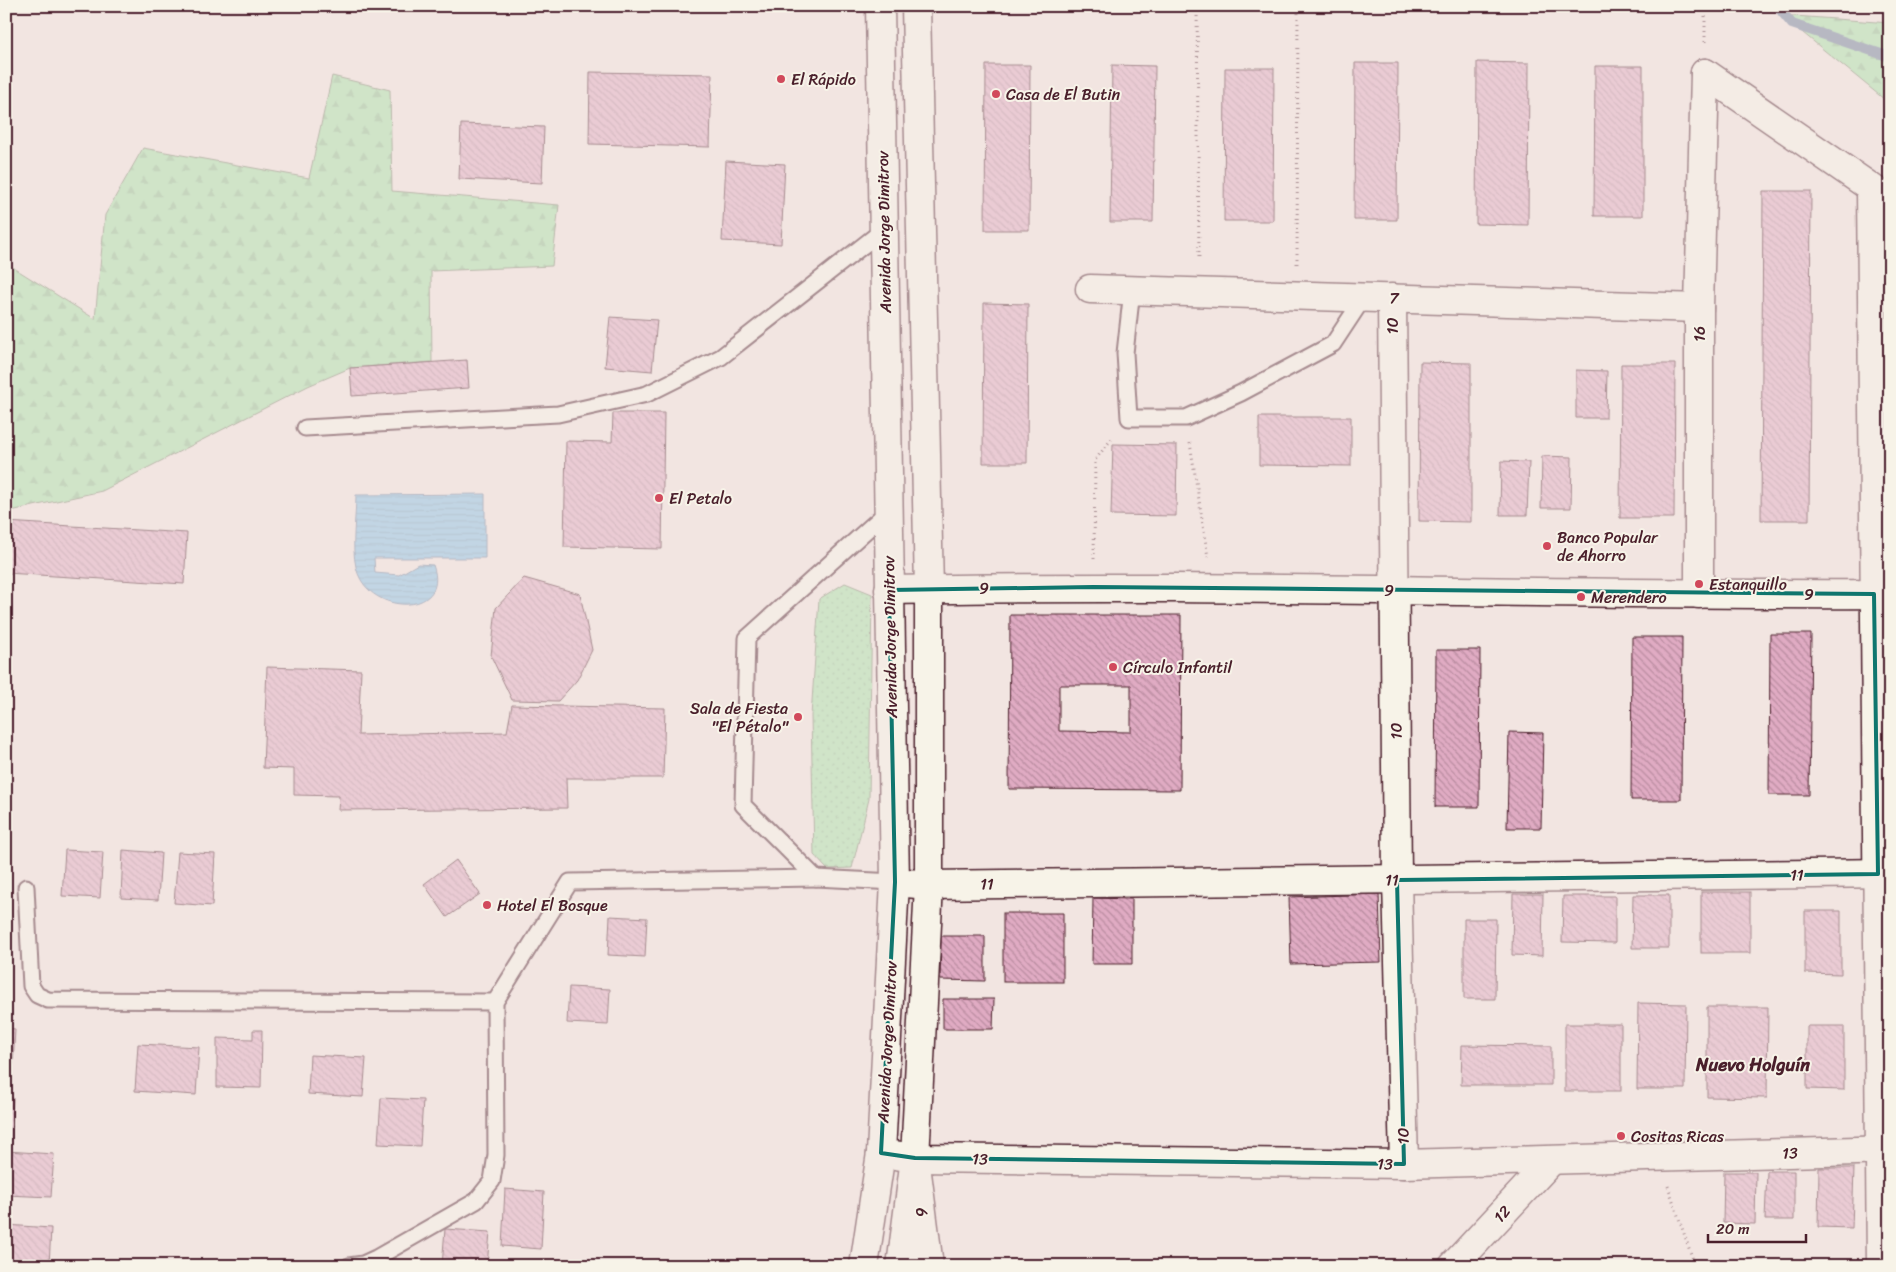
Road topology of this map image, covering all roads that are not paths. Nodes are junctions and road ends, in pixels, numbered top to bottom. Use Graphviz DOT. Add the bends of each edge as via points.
graph roads {
  1 [pos="880,6"];
  2 [pos="916,6"];
  3 [pos="1880,194"];
  4 [pos="883,230"];
  5 [pos="1090,289"];
  6 [pos="1132,290"];
  7 [pos="1364,297"];
  8 [pos="1392,298"];
  9 [pos="1699,308"];
  10 [pos="305,428"];
  11 [pos="890,510"];
  12 [pos="929,589"];
  13 [pos="889,590"];
  14 [pos="1394,590"];
  15 [pos="1699,594"];
  16 [pos="1882,594"];
  17 [pos="1884,874"];
  18 [pos="816,878"];
  19 [pos="1398,880"];
  20 [pos="895,882"];
  21 [pos="928,885"];
  22 [pos="26,887"];
  23 [pos="495,1002"];
  24 [pos="1885,1150"];
  25 [pos="881,1153"];
  26 [pos="915,1158"];
  27 [pos="1551,1161"];
  28 [pos="1404,1164"];
  29 [pos="348,1266"];
  30 [pos="864,1266"];
  31 [pos="901,1266"];
  32 [pos="930,1266"];
  33 [pos="1453,1266"];
  34 [pos="1881,1266"];
  1 -- 4 [label="street, Avenida Jorge Dimitrov"];
  2 -- 12 [label="street, Avenida Jorge Dimitrov"];
  3 -- 9 [label="street, 16" via="1705,73"];
  3 -- 16 [label="street"];
  4 -- 10 [label="lane" via="722,357 647,394 558,414"];
  4 -- 11 [label="street, Avenida Jorge Dimitrov"];
  5 -- 6 [label="street, 7"];
  6 -- 7 [label="street, 7"];
  6 -- 7 [label="lane" via="1126,353 1128,418 1186,418 1333,344"];
  7 -- 8 [label="street, 7"];
  8 -- 9 [label="street, 7"];
  8 -- 14 [label="street, 10"];
  9 -- 15 [label="street, 16"];
  11 -- 13 [label="street, Avenida Jorge Dimitrov"];
  11 -- 18 [label="lane" via="747,638 743,804"];
  12 -- 13 [label="street, 9"];
  12 -- 14 [label="street, 9"];
  12 -- 21 [label="street, Avenida Jorge Dimitrov"];
  13 -- 20 [label="street, Avenida Jorge Dimitrov"];
  14 -- 15 [label="street, 9"];
  14 -- 19 [label="street, 10"];
  15 -- 16 [label="street, 9"];
  16 -- 17 [label="street"];
  17 -- 19 [label="street, 11"];
  17 -- 24 [label="street"];
  18 -- 20 [label="lane"];
  18 -- 23 [label="lane" via="570,882"];
  19 -- 21 [label="street, 11"];
  19 -- 28 [label="street, 10"];
  20 -- 21 [label="street, 11"];
  20 -- 25 [label="street, Avenida Jorge Dimitrov"];
  21 -- 26 [label="street, Avenida Jorge Dimitrov"];
  22 -- 23 [label="lane" via="31,986 37,996 48,1000"];
  23 -- 29 [label="lane" via="496,1155 492,1181 476,1201 376,1258"];
  24 -- 27 [label="street, 13"];
  24 -- 34 [label="street"];
  25 -- 26 [label="street, 13"];
  25 -- 30 [label="street, Avenida Jorge Dimitrov"];
  26 -- 28 [label="street, 13"];
  26 -- 31 [label="street, Avenida Jorge Dimitrov"];
  26 -- 32 [label="street, 6"];
  27 -- 28 [label="street, 13"];
  27 -- 33 [label="street, 12"];
}
